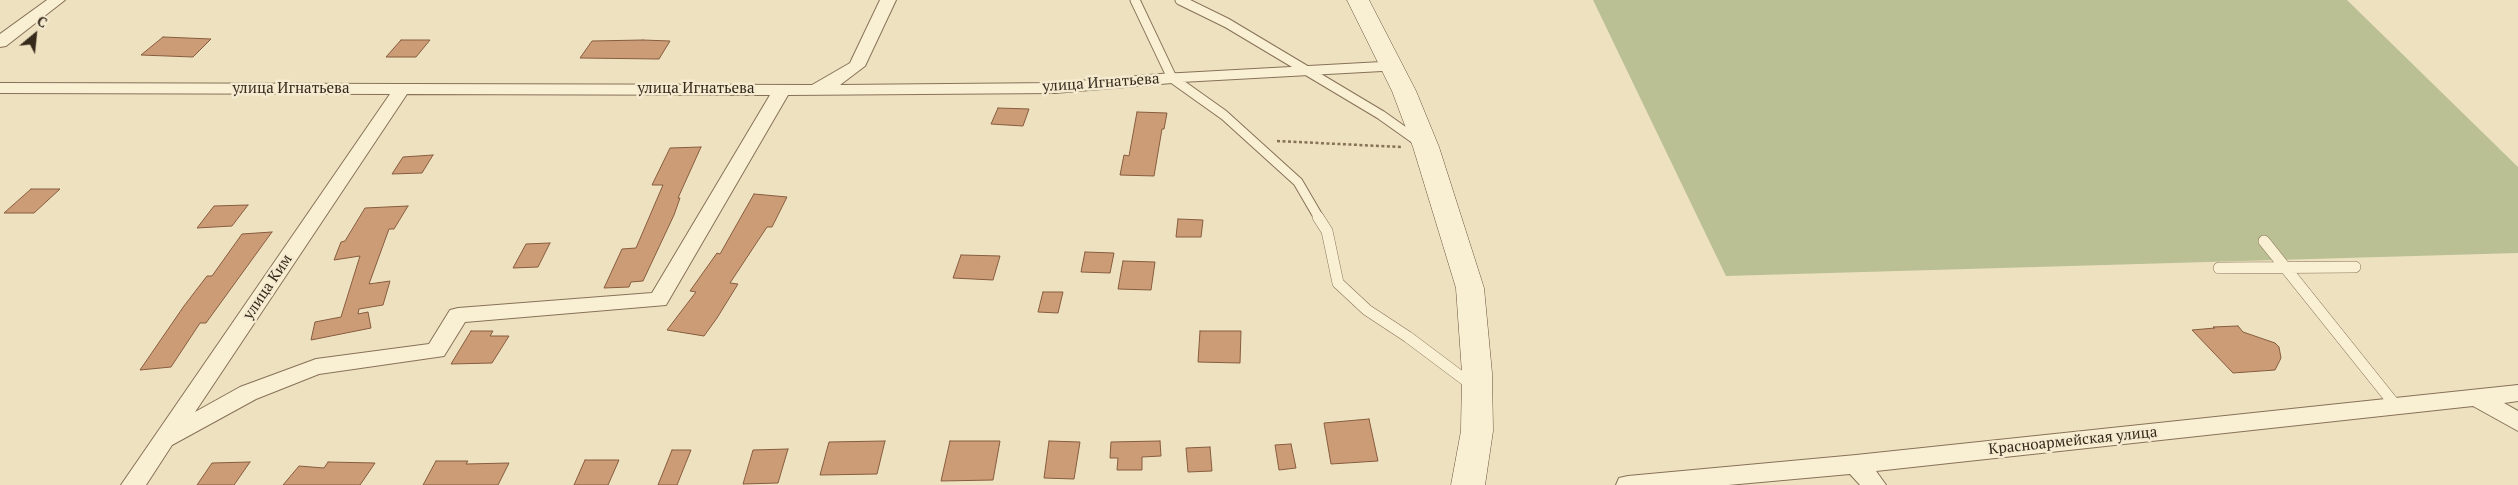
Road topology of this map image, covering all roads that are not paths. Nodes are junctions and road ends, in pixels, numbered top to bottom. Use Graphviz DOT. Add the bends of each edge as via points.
graph roads {
  1 [pos="57,0"];
  2 [pos="888,0"];
  3 [pos="1135,0"];
  4 [pos="1180,0"];
  5 [pos="1358,0"];
  6 [pos="0,42"];
  7 [pos="1391,66"];
  8 [pos="1307,71"];
  9 [pos="1172,78"];
  10 [pos="0,88"];
  11 [pos="402,89"];
  12 [pos="782,90"];
  13 [pos="811,90"];
  14 [pos="1426,147"];
  15 [pos="2264,241"];
  16 [pos="2355,267"];
  17 [pos="2219,268"];
  18 [pos="2285,268"];
  19 [pos="1477,389"];
  20 [pos="2518,393"];
  21 [pos="2476,397"];
  22 [pos="2396,406"];
  23 [pos="2518,422"];
  24 [pos="165,439"];
  25 [pos="1856,464"];
  26 [pos="134,485"];
  27 [pos="1468,485"];
  28 [pos="1628,485"];
  29 [pos="1874,485"];
  1 -- 6 [label="street"];
  2 -- 13 [label="street" via="857,66 836,80"];
  3 -- 9 [label="lane"];
  4 -- 8 [label="lane" via="1227,23"];
  5 -- 7 [label="street"];
  7 -- 8 [label="lane, улица Игнатьева"];
  7 -- 14 [label="street"];
  8 -- 9 [label="lane, улица Игнатьева"];
  8 -- 14 [label="lane" via="1381,115"];
  9 -- 13 [label="street, улица Игнатьева" via="1055,88"];
  9 -- 19 [label="lane" via="1224,115 1298,182 1327,231 1338,283 1367,310"];
  10 -- 11 [label="street, улица Игнатьева"];
  11 -- 12 [label="street, улица Игнатьева"];
  11 -- 24 [label="street, улица Ким"];
  12 -- 13 [label="street, улица Игнатьева"];
  12 -- 24 [label="street" via="659,300 458,315 436,350 316,367 248,393"];
  14 -- 19 [label="street" via="1470,288"];
  15 -- 18 [label="lane"];
  16 -- 18 [label="lane"];
  17 -- 18 [label="lane"];
  18 -- 22 [label="lane"];
  19 -- 27 [label="street" via="1477,431"];
  20 -- 21 [label="street, Красноармейская улица"];
  21 -- 22 [label="street, Красноармейская улица"];
  21 -- 23 [label="street"];
  22 -- 25 [label="street, Красноармейская улица"];
  24 -- 26 [label="street, улица Ким"];
  25 -- 28 [label="street, Красноармейская улица"];
  25 -- 29 [label="street"];
}
